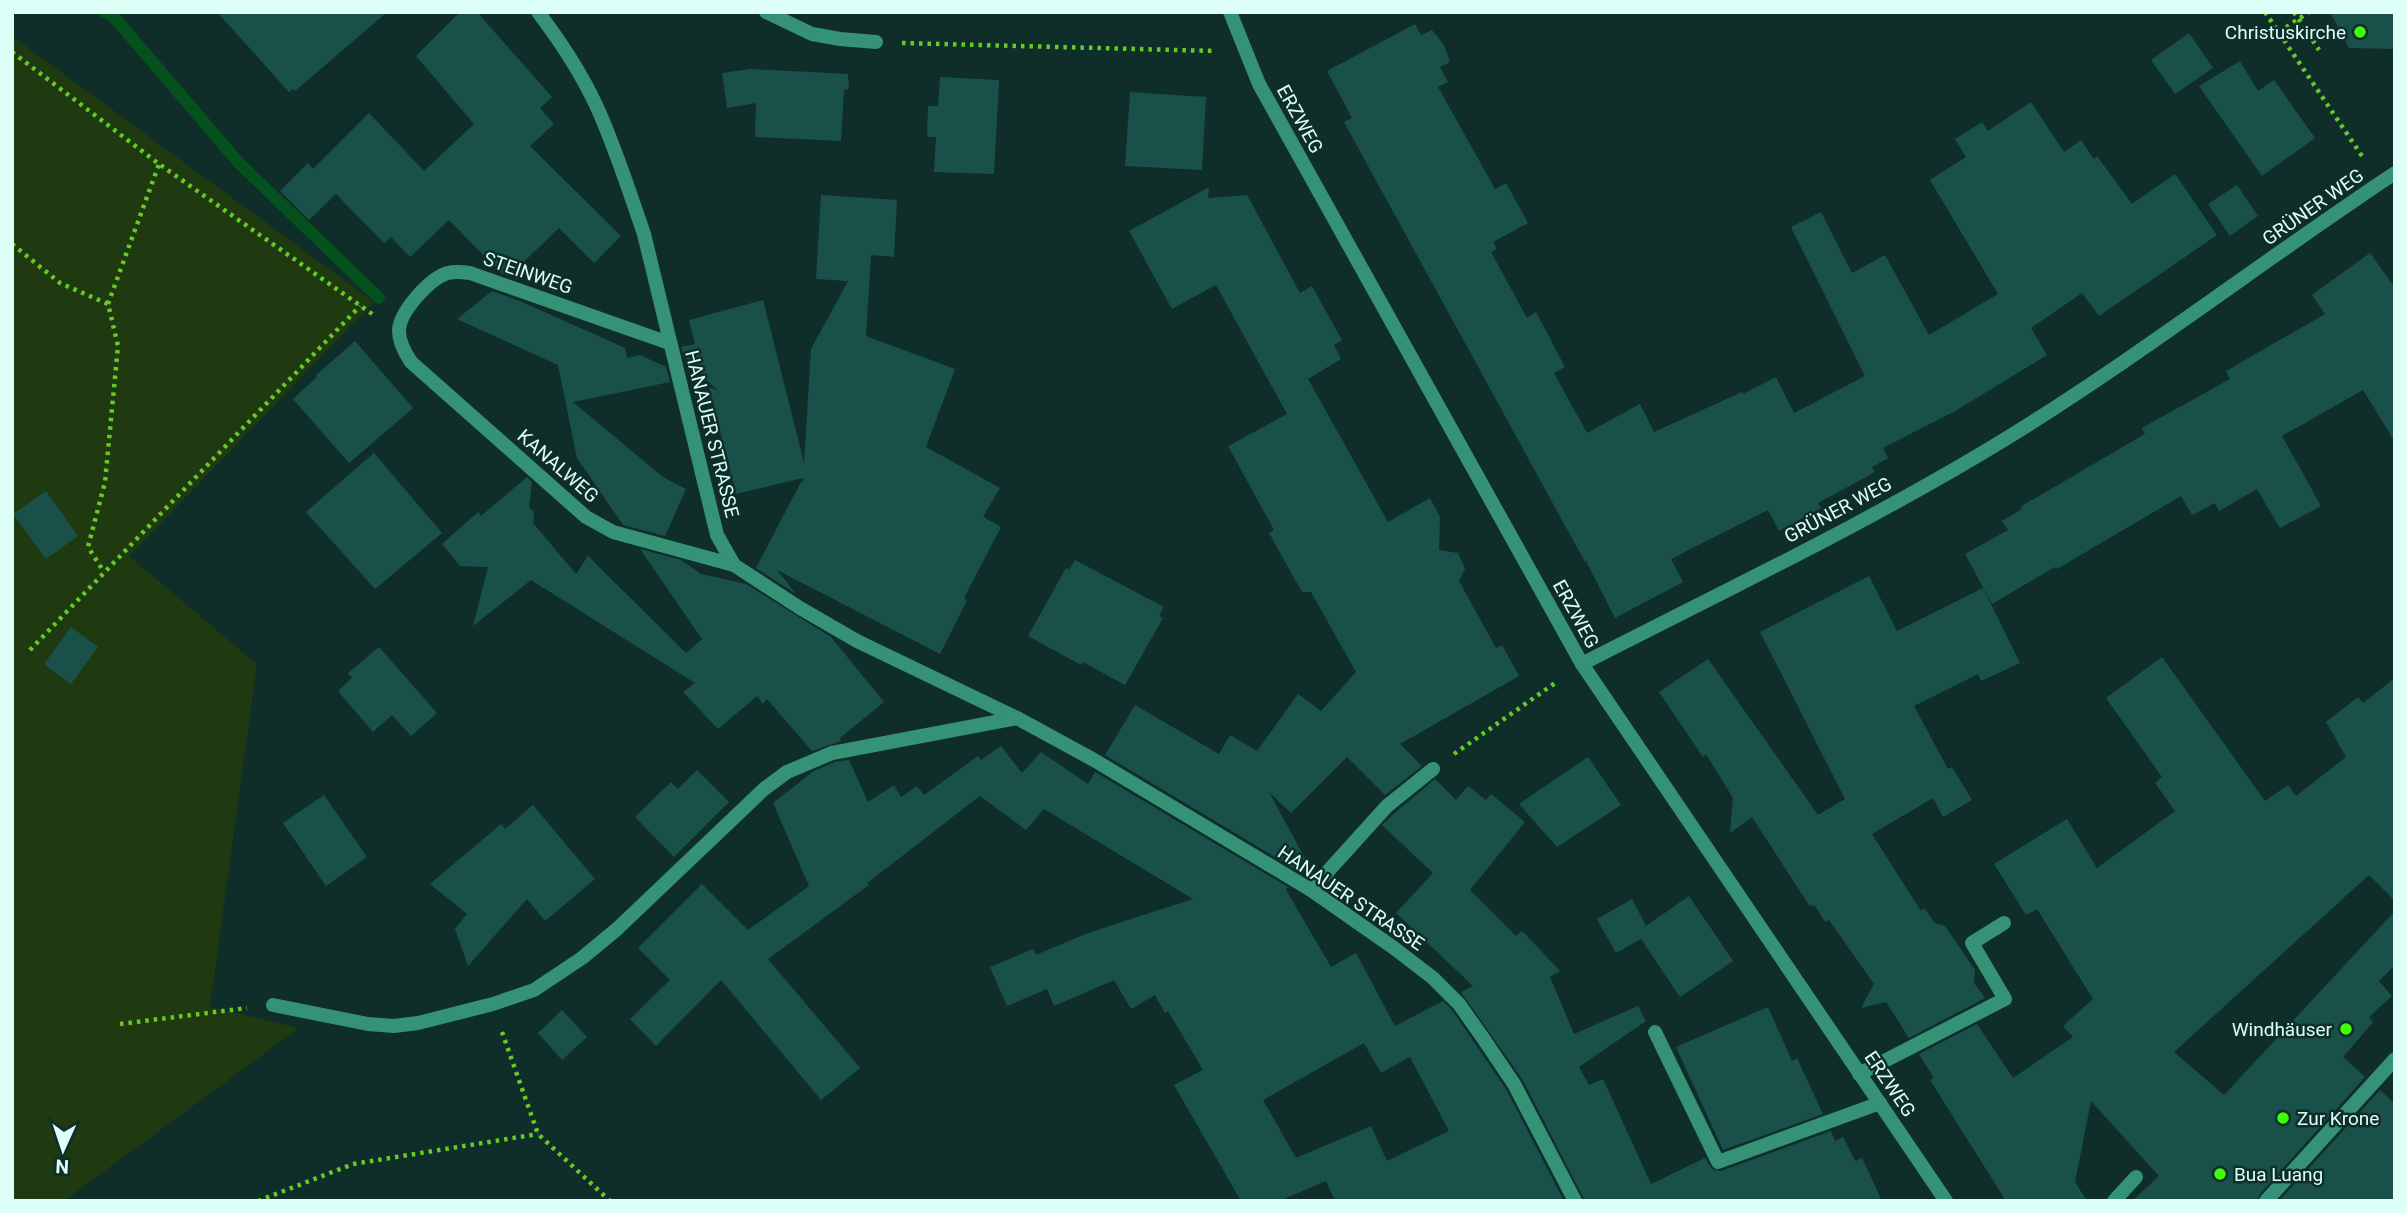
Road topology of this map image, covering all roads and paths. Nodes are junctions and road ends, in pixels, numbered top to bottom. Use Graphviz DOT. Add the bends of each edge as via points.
graph roads {
  1 [pos="538,12"];
  2 [pos="766,12"];
  3 [pos="1230,12"];
  4 [pos="2265,12"];
  5 [pos="2294,12"];
  6 [pos="2309,12"];
  7 [pos="2298,19"];
  8 [pos="2278,32"];
  9 [pos="876,42"];
  10 [pos="2319,50"];
  11 [pos="12,52"];
  12 [pos="1245,52"];
  13 [pos="2367,163"];
  14 [pos="159,164"];
  15 [pos="2395,173"];
  16 [pos="12,244"];
  17 [pos="108,304"];
  18 [pos="360,306"];
  19 [pos="399,333"];
  20 [pos="670,343"];
  21 [pos="734,565"];
  22 [pos="104,573"];
  23 [pos="30,650"];
  24 [pos="1582,664"];
  25 [pos="1017,718"];
  26 [pos="1433,769"];
  27 [pos="1311,890"];
  28 [pos="2004,923"];
  29 [pos="493,1004"];
  30 [pos="273,1005"];
  31 [pos="120,1024"];
  32 [pos="1656,1032"];
  33 [pos="2395,1059"];
  34 [pos="1860,1074"];
  35 [pos="2390,1074"];
  36 [pos="1880,1103"];
  37 [pos="538,1134"];
  38 [pos="2136,1177"];
  39 [pos="258,1201"];
  40 [pos="610,1201"];
  41 [pos="1575,1201"];
  42 [pos="1946,1201"];
  43 [pos="2114,1201"];
  44 [pos="2266,1201"];
  1 -- 20 [label="street, HANAUER STRASSE" via="596,104 644,234"];
  2 -- 9 [label="street" via="812,34"];
  3 -- 12 [label="street, ERZWEG"];
  4 -- 8 [label="path"];
  5 -- 7 [label="path"];
  6 -- 7 [label="path"];
  7 -- 8 [label="path"];
  7 -- 10 [label="path"];
  8 -- 13 [label="path"];
  9 -- 12 [label="path"];
  11 -- 14 [label="path"];
  12 -- 24 [label="street, ERZWEG"];
  14 -- 17 [label="path"];
  14 -- 18 [label="path"];
  15 -- 24 [label="street, GRÜNER WEG" via="2097,381 1983,453"];
  16 -- 17 [label="path" via="60,283"];
  17 -- 22 [label="path" via="118,346 105,482 88,547"];
  18 -- 19 [label="path"];
  18 -- 22 [label="path"];
  19 -- 20 [label="street, STEINWEG" via="400,321 412,302 439,277 460,272"];
  19 -- 21 [label="street, KANALWEG" via="411,362 586,517 613,532"];
  20 -- 21 [label="street, HANAUER STRASSE" via="717,535"];
  21 -- 25 [label="street, HANAUER STRASSE" via="858,641"];
  22 -- 23 [label="path"];
  24 -- 26 [label="path"];
  24 -- 34 [label="street, ERZWEG"];
  25 -- 27 [label="street, HANAUER STRASSE"];
  25 -- 29 [label="street" via="832,753 787,772 600,943 534,990"];
  26 -- 27 [label="street" via="1387,806"];
  27 -- 41 [label="street, HANAUER STRASSE" via="1394,947 1459,1004 1514,1084"];
  28 -- 34 [label="street" via="1972,943 2005,999"];
  29 -- 30 [label="street" via="394,1026"];
  29 -- 37 [label="path"];
  30 -- 31 [label="path"];
  32 -- 36 [label="street" via="1718,1162"];
  33 -- 35 [label="street"];
  34 -- 36 [label="street, ERZWEG"];
  35 -- 44 [label="street"];
  36 -- 42 [label="street, ERZWEG"];
  37 -- 39 [label="path" via="353,1164"];
  37 -- 40 [label="path"];
  38 -- 43 [label="street"];
}
